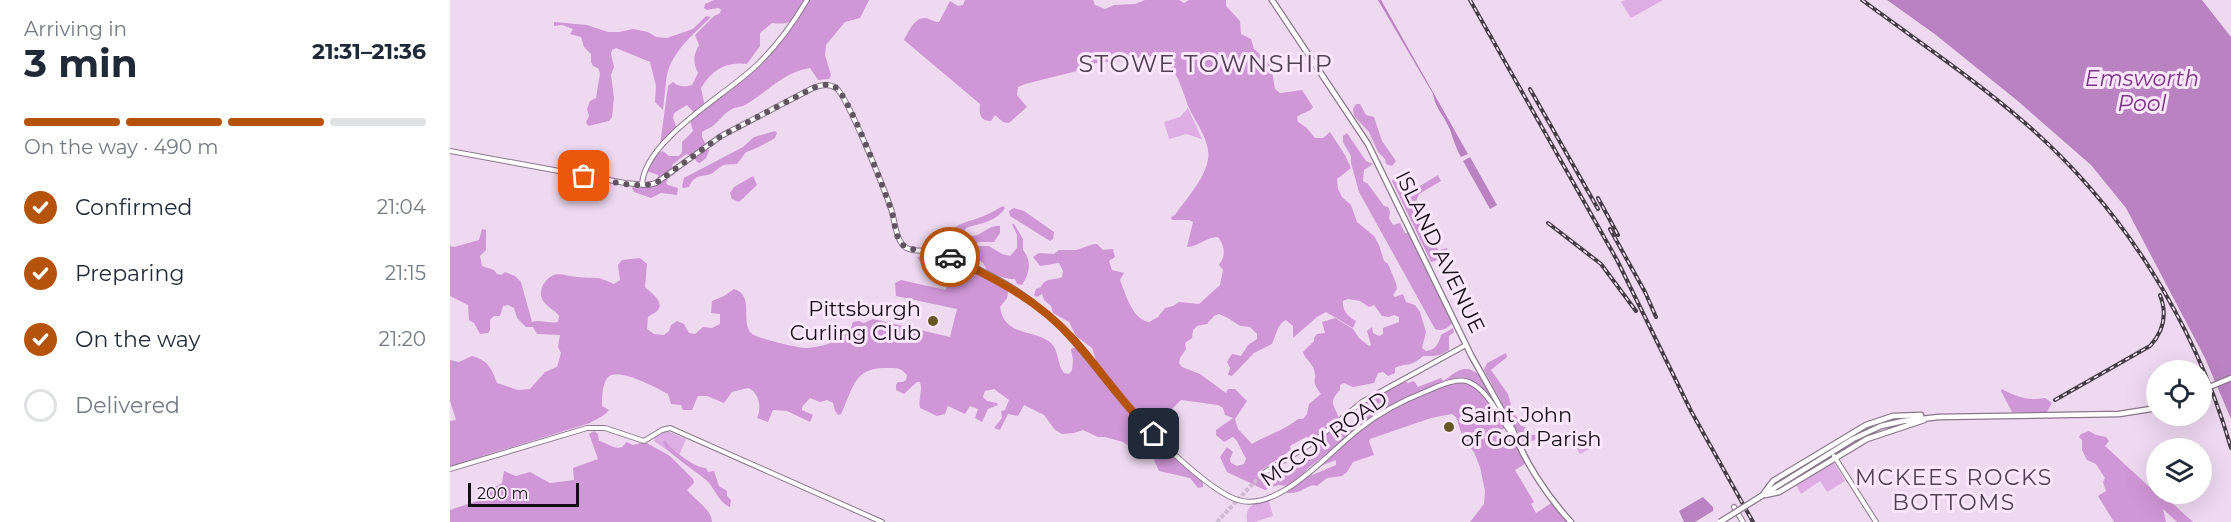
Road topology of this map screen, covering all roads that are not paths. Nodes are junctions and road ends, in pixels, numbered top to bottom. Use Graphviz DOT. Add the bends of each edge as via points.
graph roads {
  1 [pos="807,0"];
  2 [pos="1272,0"];
  3 [pos="450,151"];
  4 [pos="642,184"];
  5 [pos="1466,345"];
  6 [pos="2231,378"];
  7 [pos="2212,386"];
  8 [pos="2146,410"];
  9 [pos="1939,418"];
  10 [pos="1516,440"];
  11 [pos="1835,456"];
  12 [pos="450,470"];
  13 [pos="1262,474"];
  14 [pos="1764,494"];
  15 [pos="1734,507"];
  16 [pos="882,522"];
  17 [pos="1571,522"];
  18 [pos="1720,522"];
  19 [pos="1743,522"];
  20 [pos="1876,522"];
  1 -- 4 [label="street" via="760,62 659,147 643,173"];
  2 -- 5 [label="main road, ISLAND AVENUE" via="1368,144"];
  3 -- 4 [label="street, MCCOY ROAD"];
  4 -- 10 [label="street, MCCOY ROAD" via="656,183 721,136 802,93 831,86 839,91 855,122 903,245 943,253 1019,292 1073,338 1147,427 1209,483 1231,497 1245,501 1271,498 1314,469 1361,427 1416,395 1453,382 1465,381 1476,386"];
  5 -- 10 [label="main road, ISLAND AVENUE"];
  5 -- 13 [label="street" via="1362,402 1312,443"];
  6 -- 7 [label="main road, bridge"];
  8 -- 9 [label="main road" via="2119,414"];
  9 -- 11 [label="main road" via="1879,434"];
  9 -- 14 [label="main road" via="1903,421 1868,432"];
  9 -- 14 [label="main road, bridge" via="1888,418 1866,425 1773,481"];
  10 -- 17 [label="main road, ISLAND AVENUE" via="1554,503"];
  11 -- 14 [label="main road, bridge" via="1779,492"];
  11 -- 20 [label="street"];
  12 -- 16 [label="street" via="587,428 606,428 644,441 662,430 674,429"];
  14 -- 18 [label="main road, bridge"];
  15 -- 19 [label="street"];
}
